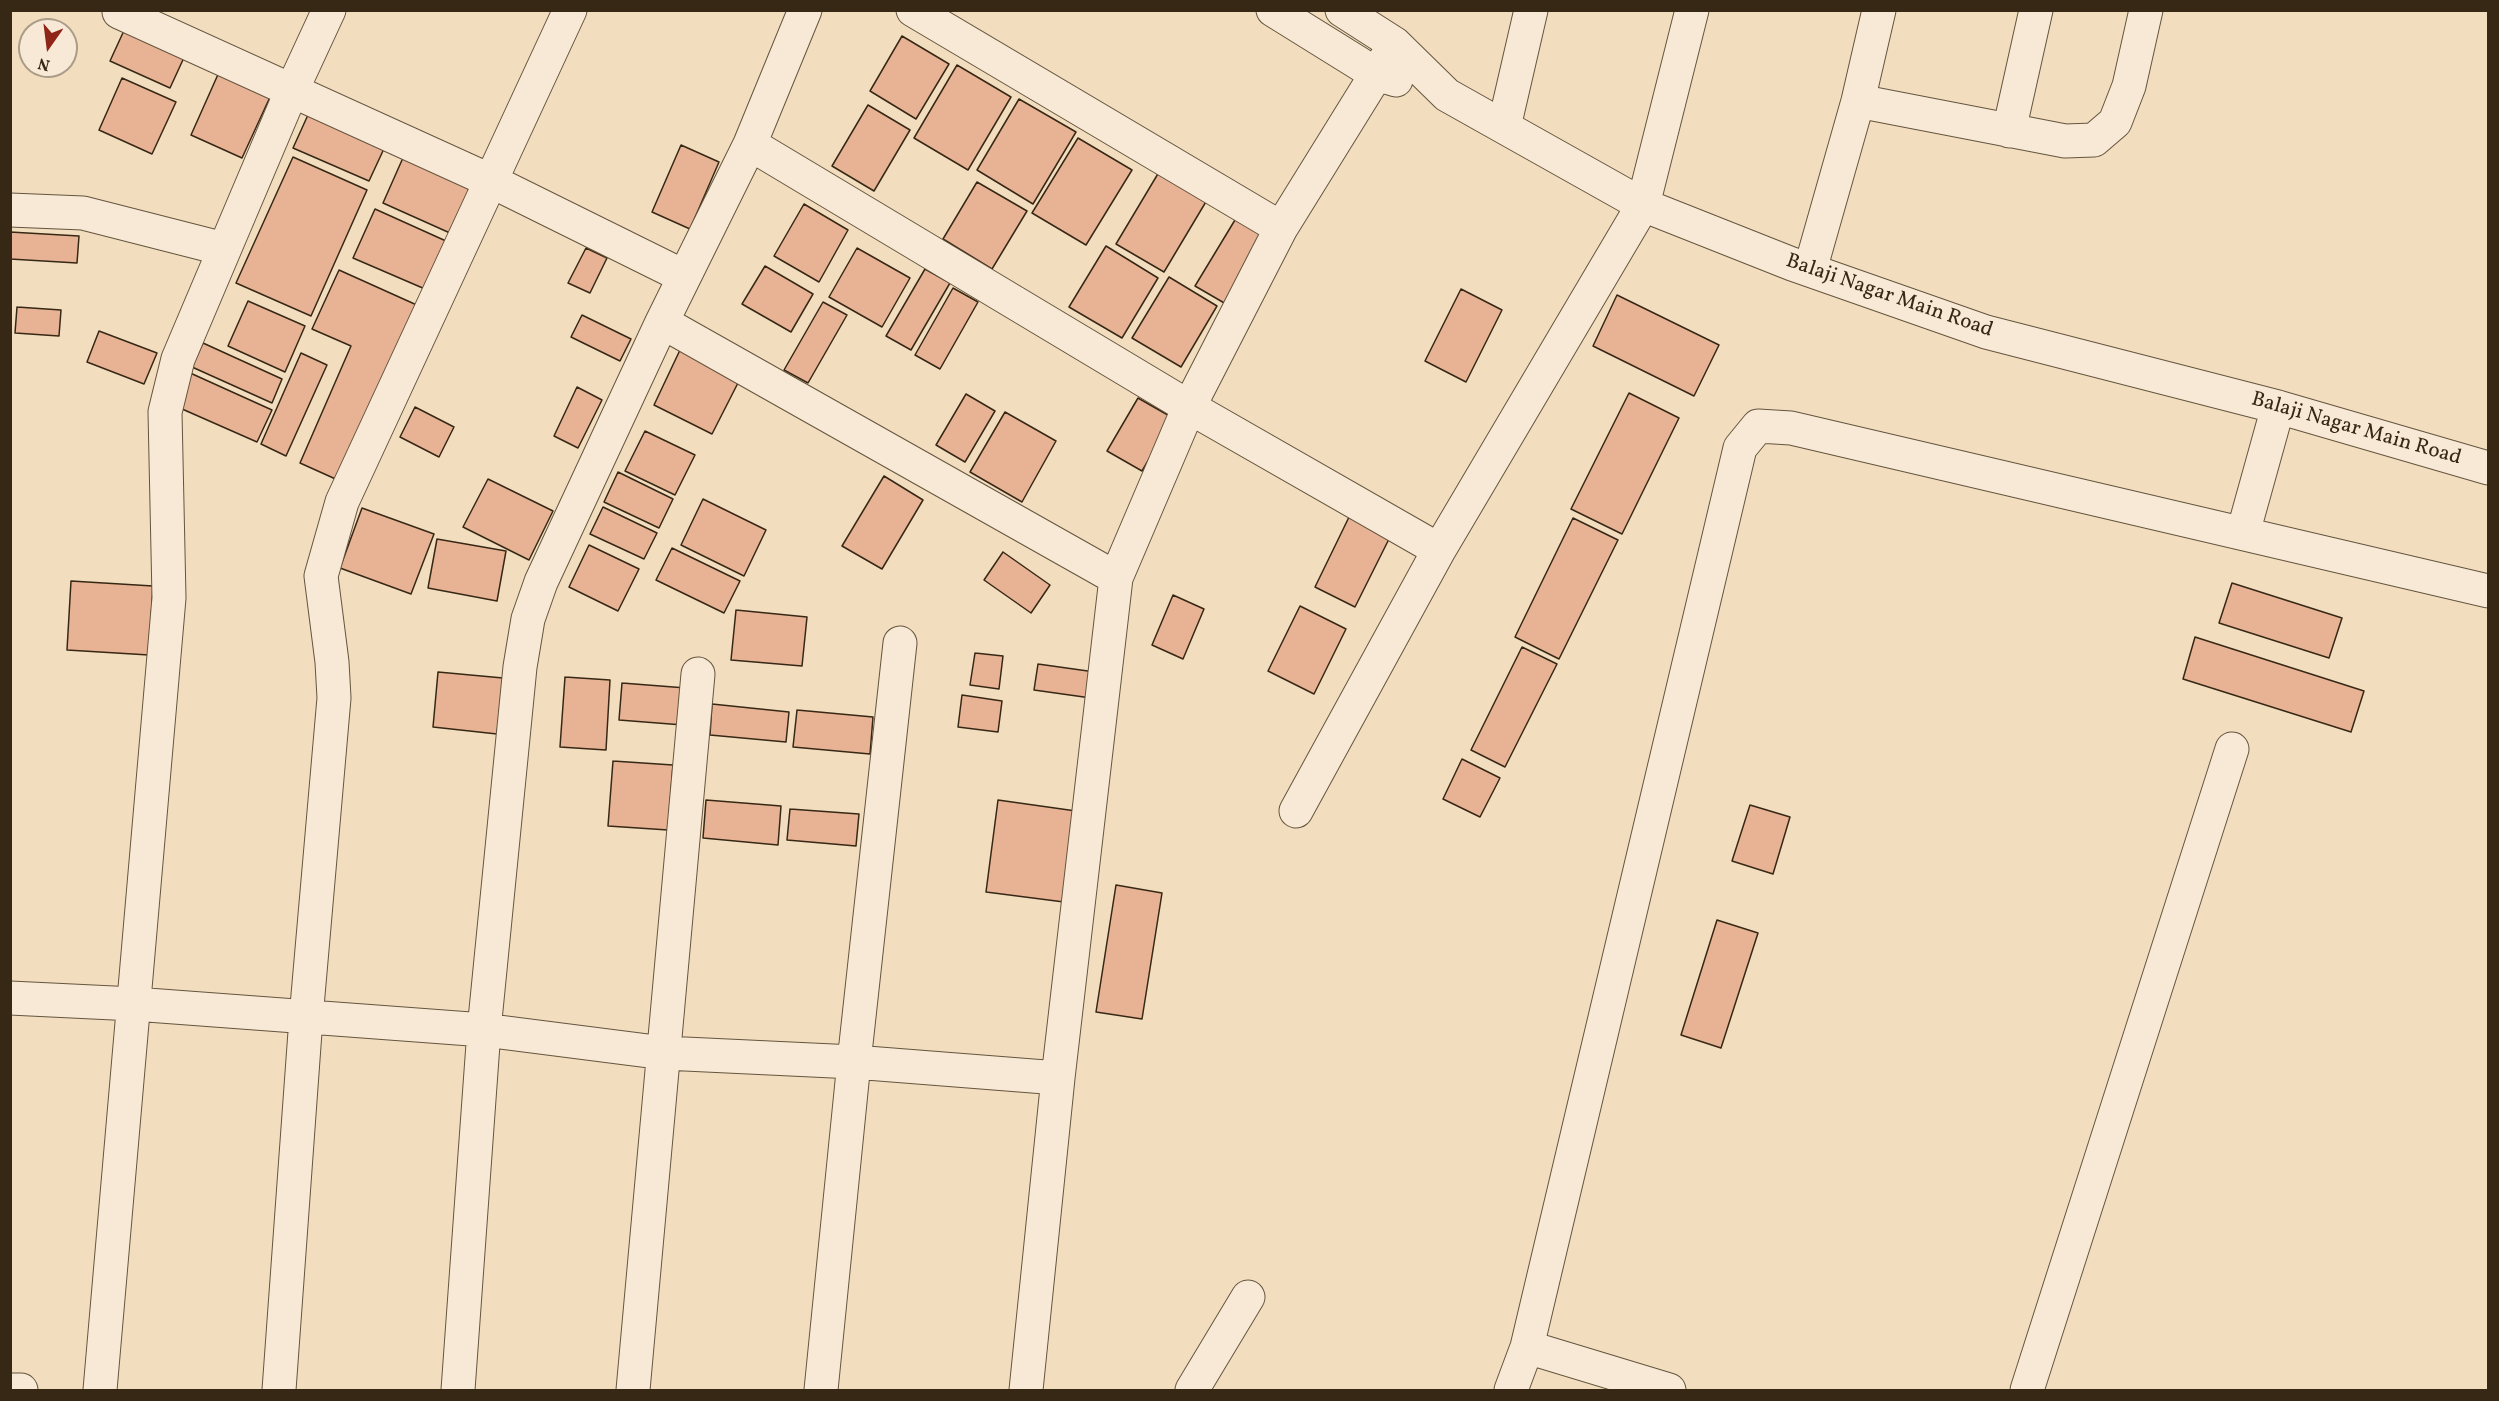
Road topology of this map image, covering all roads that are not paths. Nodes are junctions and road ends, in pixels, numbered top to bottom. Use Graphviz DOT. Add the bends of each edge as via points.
graph roads {
  1 [pos="329,10"];
  2 [pos="570,10"];
  3 [pos="805,10"];
  4 [pos="913,10"];
  5 [pos="1273,10"];
  6 [pos="1342,10"];
  7 [pos="1532,10"];
  8 [pos="1692,10"];
  9 [pos="1879,10"];
  10 [pos="2036,10"];
  11 [pos="2146,10"];
  12 [pos="119,12"];
  13 [pos="1395,44"];
  14 [pos="1376,74"];
  15 [pos="292,90"];
  16 [pos="1447,95"];
  17 [pos="1858,101"];
  18 [pos="1504,127"];
  19 [pos="2009,131"];
  20 [pos="750,144"];
  21 [pos="492,181"];
  22 [pos="1643,205"];
  23 [pos="10,210"];
  24 [pos="1281,228"];
  25 [pos="224,249"];
  26 [pos="1810,270"];
  27 [pos="683,276"];
  28 [pos="662,322"];
  29 [pos="1189,407"];
  30 [pos="2278,407"];
  31 [pos="2488,468"];
  32 [pos="2243,533"];
  33 [pos="1439,550"];
  34 [pos="1116,578"];
  35 [pos="2488,591"];
  36 [pos="900,643"];
  37 [pos="698,674"];
  38 [pos="2232,749"];
  39 [pos="1296,811"];
  40 [pos="10,998"];
  41 [pos="134,1004"];
  42 [pos="306,1018"];
  43 [pos="484,1030"];
  44 [pos="664,1053"];
  45 [pos="854,1062"];
  46 [pos="1058,1077"];
  47 [pos="1248,1297"];
  48 [pos="1527,1347"];
  49 [pos="10,1390"];
  50 [pos="21,1390"];
  51 [pos="100,1390"];
  52 [pos="279,1390"];
  53 [pos="458,1390"];
  54 [pos="633,1390"];
  55 [pos="821,1390"];
  56 [pos="1026,1390"];
  57 [pos="1192,1390"];
  58 [pos="1511,1390"];
  59 [pos="1669,1390"];
  60 [pos="2028,1390"];
  1 -- 15 [label="street"];
  2 -- 21 [label="street"];
  3 -- 20 [label="street"];
  4 -- 24 [label="street"];
  5 -- 14 [label="street"];
  6 -- 13 [label="street, Balaji Nagar Main Road"];
  7 -- 18 [label="street"];
  8 -- 22 [label="street"];
  9 -- 17 [label="street"];
  10 -- 19 [label="street"];
  11 -- 19 [label="street" via="2129,86 2115,122 2094,140 2064,141"];
  12 -- 15 [label="street"];
  13 -- 14 [label="street"];
  13 -- 16 [label="street, Balaji Nagar Main Road"];
  14 -- 16 [label="street"];
  14 -- 24 [label="street"];
  15 -- 21 [label="street"];
  15 -- 25 [label="street"];
  16 -- 18 [label="street, Balaji Nagar Main Road"];
  17 -- 19 [label="street"];
  17 -- 26 [label="street"];
  18 -- 22 [label="street, Balaji Nagar Main Road"];
  20 -- 27 [label="street"];
  20 -- 29 [label="street"];
  21 -- 27 [label="street"];
  21 -- 42 [label="street" via="342,502 321,576 334,698"];
  22 -- 26 [label="street, Balaji Nagar Main Road"];
  22 -- 33 [label="street"];
  23 -- 25 [label="street" via="83,213"];
  24 -- 29 [label="street"];
  25 -- 41 [label="street" via="178,358 165,412 169,598"];
  26 -- 30 [label="street, Balaji Nagar Main Road" via="1986,332"];
  27 -- 28 [label="street"];
  28 -- 34 [label="street"];
  28 -- 43 [label="street" via="541,582 528,619"];
  29 -- 33 [label="street"];
  29 -- 34 [label="street"];
  30 -- 31 [label="street, Balaji Nagar Main Road"];
  30 -- 32 [label="street"];
  32 -- 35 [label="street"];
  32 -- 48 [label="street" via="1791,428 1758,426 1740,448"];
  33 -- 39 [label="street"];
  34 -- 46 [label="street"];
  36 -- 45 [label="street"];
  37 -- 44 [label="street"];
  38 -- 60 [label="street"];
  40 -- 41 [label="street"];
  41 -- 42 [label="street"];
  41 -- 51 [label="street"];
  42 -- 43 [label="street"];
  42 -- 52 [label="street"];
  43 -- 44 [label="street"];
  43 -- 53 [label="street"];
  44 -- 45 [label="street"];
  44 -- 54 [label="street"];
  45 -- 46 [label="street"];
  45 -- 55 [label="street"];
  46 -- 56 [label="street"];
  47 -- 57 [label="street"];
  48 -- 58 [label="street"];
  48 -- 59 [label="street"];
  49 -- 50 [label="street"];
}
